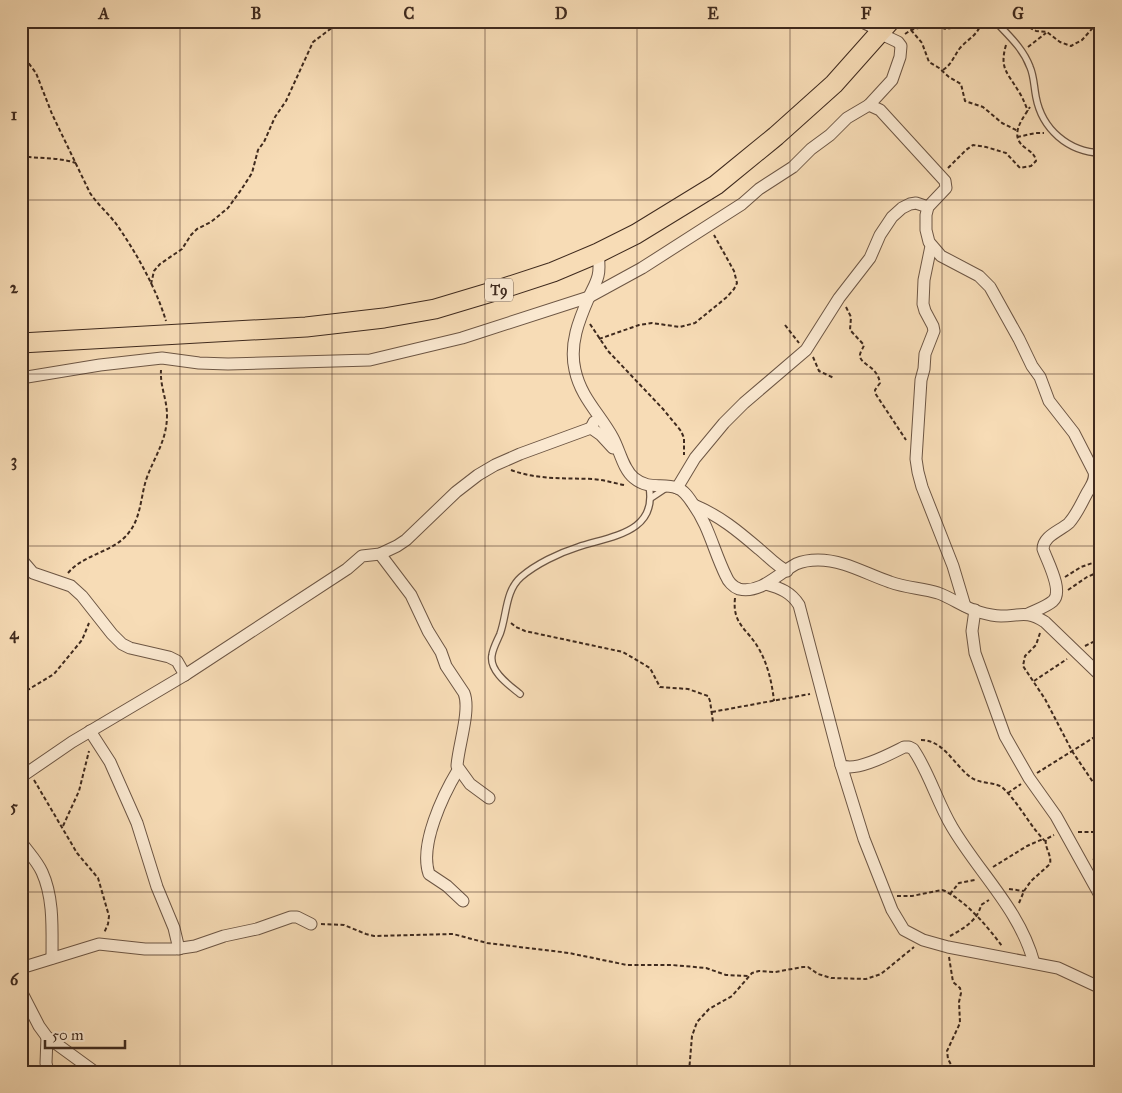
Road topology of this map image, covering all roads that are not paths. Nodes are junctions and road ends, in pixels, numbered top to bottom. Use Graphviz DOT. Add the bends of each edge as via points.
graph roads {
  1 [pos="854,21"];
  2 [pos="995,21"];
  3 [pos="885,27"];
  4 [pos="869,105"];
  5 [pos="1101,153"];
  6 [pos="928,207"];
  7 [pos="931,246"];
  8 [pos="598,254"];
  9 [pos="589,297"];
  10 [pos="21,343"];
  11 [pos="21,378"];
  12 [pos="595,412"];
  13 [pos="591,428"];
  14 [pos="620,454"];
  15 [pos="647,485"];
  16 [pos="672,487"];
  17 [pos="651,498"];
  18 [pos="694,505"];
  19 [pos="380,554"];
  20 [pos="21,559"];
  21 [pos="786,571"];
  22 [pos="766,584"];
  23 [pos="970,608"];
  24 [pos="1028,614"];
  25 [pos="185,675"];
  26 [pos="1101,676"];
  27 [pos="520,694"];
  28 [pos="92,734"];
  29 [pos="841,765"];
  30 [pos="458,770"];
  31 [pos="25,774"];
  32 [pos="489,798"];
  33 [pos="21,842"];
  34 [pos="1101,897"];
  35 [pos="463,901"];
  36 [pos="312,924"];
  37 [pos="179,949"];
  38 [pos="52,958"];
  39 [pos="1034,963"];
  40 [pos="21,968"];
  41 [pos="1101,988"];
  42 [pos="21,991"];
  43 [pos="28,1005"];
  44 [pos="21,1018"];
  45 [pos="47,1037"];
  46 [pos="48,1072"];
  47 [pos="95,1072"];
  1 -- 3 [label="lane"];
  2 -- 5 [label="lane" via="1023,52 1031,67 1040,111 1056,135 1066,144"];
  3 -- 4 [label="street" via="901,50 892,80"];
  3 -- 8 [label="highway, T9" via="834,84 716,185"];
  4 -- 6 [label="street" via="880,110 942,176 946,188"];
  4 -- 9 [label="street" via="847,118 789,170 736,208 642,268"];
  6 -- 7 [label="street" via="926,230"];
  6 -- 16 [label="street" via="910,204 892,217 870,258 839,298 806,350 724,423"];
  7 -- 23 [label="street" via="923,304 934,331 921,380 916,460 922,487"];
  7 -- 24 [label="street" via="946,259 979,276 990,287 1040,377 1049,401 1074,433 1094,472 1093,483 1079,510 1043,545 1057,595 1048,604"];
  8 -- 9 [label="street" via="597,278"];
  8 -- 10 [label="highway, T9" via="495,291 405,315 306,327"];
  9 -- 11 [label="street" via="462,338 370,360 228,364 162,358"];
  9 -- 12 [label="street" via="574,340 573,355 579,384"];
  12 -- 13 [label="street"];
  12 -- 14 [label="street" via="606,425"];
  13 -- 14 [label="street"];
  13 -- 19 [label="street" via="495,464 468,481 406,540"];
  14 -- 15 [label="street" via="633,478"];
  15 -- 16 [label="street"];
  15 -- 17 [label="lane"];
  16 -- 17 [label="lane"];
  16 -- 18 [label="street" via="684,492"];
  17 -- 27 [label="lane" via="649,512 638,525 610,538 564,552 521,578 510,594 491,660 498,674"];
  18 -- 21 [label="street" via="725,521"];
  18 -- 22 [label="street" via="732,585 744,590"];
  19 -- 25 [label="street" via="362,556 326,584"];
  19 -- 30 [label="street" via="410,595 446,666 466,696"];
  20 -- 25 [label="street" via="33,574 71,586 122,644 168,657 176,661"];
  21 -- 22 [label="street"];
  21 -- 23 [label="street" via="807,560 834,562 891,583 938,593"];
  22 -- 29 [label="street" via="787,592 799,604"];
  23 -- 24 [label="street" via="999,616"];
  23 -- 34 [label="street" via="981,670 1005,736 1066,833"];
  24 -- 26 [label="street" via="1045,622"];
  25 -- 28 [label="street"];
  28 -- 31 [label="street"];
  28 -- 37 [label="street" via="110,762 138,823"];
  29 -- 39 [label="street" via="860,828 886,895 904,930 943,946"];
  29 -- 39 [label="street" via="861,765 908,747 912,749 952,827 1016,918"];
  30 -- 32 [label="street"];
  30 -- 35 [label="street" via="435,817 426,865 429,874"];
  33 -- 38 [label="street" via="46,882 52,923"];
  36 -- 37 [label="street" via="291,917 257,930"];
  37 -- 38 [label="street" via="99,944"];
  38 -- 40 [label="street"];
  39 -- 41 [label="street" via="1058,968"];
  42 -- 43 [label="street"];
  43 -- 44 [label="street"];
  43 -- 45 [label="street"];
  45 -- 46 [label="street"];
  45 -- 47 [label="street"];
}
